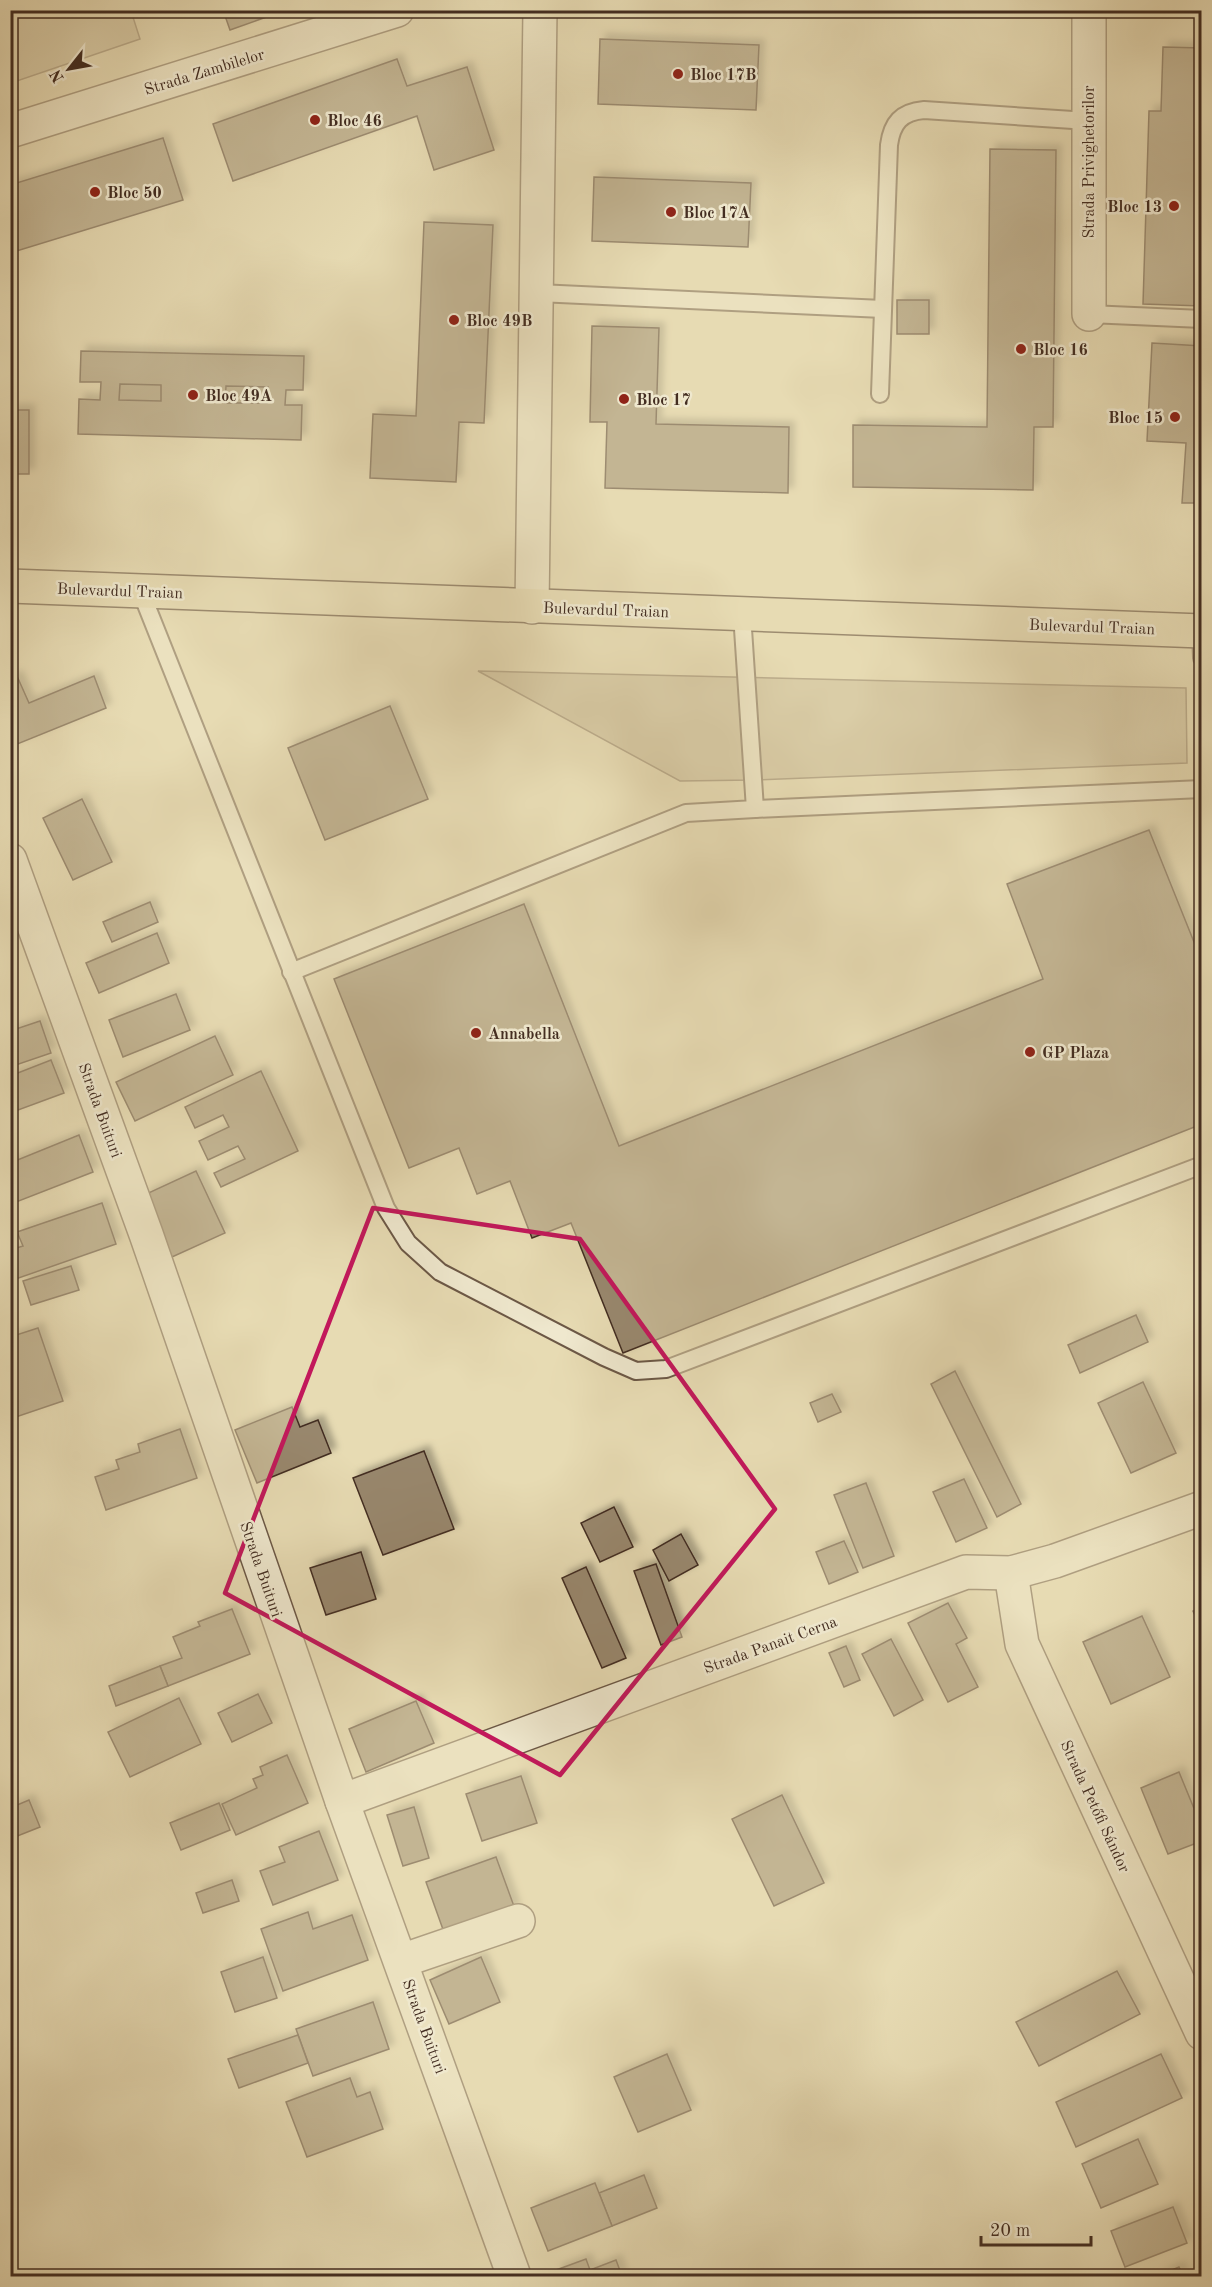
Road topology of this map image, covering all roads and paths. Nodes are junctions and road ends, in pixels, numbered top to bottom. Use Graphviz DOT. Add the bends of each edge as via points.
graph roads {
  1 [pos="397,10"];
  2 [pos="540,10"];
  3 [pos="1089,10"];
  4 [pos="1088,121"];
  5 [pos="10,131"];
  6 [pos="538,293"];
  7 [pos="883,309"];
  8 [pos="1089,314"];
  9 [pos="1202,319"];
  10 [pos="880,394"];
  11 [pos="10,586"];
  12 [pos="141,592"];
  13 [pos="532,607"];
  14 [pos="742,614"];
  15 [pos="1201,631"];
  16 [pos="1202,658"];
  17 [pos="1202,789"];
  18 [pos="755,809"];
  19 [pos="10,860"];
  20 [pos="291,972"];
  21 [pos="1202,1164"];
  22 [pos="1202,1508"];
  23 [pos="1011,1573"];
  24 [pos="342,1801"];
  25 [pos="518,1921"];
  26 [pos="401,1961"];
  27 [pos="1202,2032"];
  28 [pos="514,2277"];
  1 -- 5 [label="street, Strada Zambilelor"];
  2 -- 6 [label="street"];
  3 -- 4 [label="street, Strada Privighetorilor"];
  4 -- 7 [label="lane" via="924,110 898,118 889,145"];
  4 -- 8 [label="street, Strada Privighetorilor"];
  6 -- 7 [label="lane"];
  6 -- 13 [label="street"];
  7 -- 10 [label="lane"];
  8 -- 9 [label="lane"];
  11 -- 12 [label="main road, Bulevardul Traian"];
  12 -- 13 [label="main road, Bulevardul Traian"];
  12 -- 20 [label="lane"];
  13 -- 14 [label="main road, Bulevardul Traian"];
  14 -- 15 [label="main road, Bulevardul Traian"];
  14 -- 18 [label="lane"];
  15 -- 16 [label="lane"];
  17 -- 18 [label="lane"];
  18 -- 20 [label="lane" via="686,813"];
  19 -- 24 [label="street, Strada Buituri" via="146,1234"];
  20 -- 21 [label="lane" via="386,1208 408,1243 440,1272 636,1371 666,1369"];
  22 -- 23 [label="street, Strada Panait Cerna" via="1054,1562"];
  23 -- 24 [label="street, Strada Panait Cerna" via="966,1572"];
  23 -- 27 [label="street, Strada Petőfi Sándor" via="1022,1644"];
  24 -- 26 [label="street, Strada Buituri"];
  25 -- 26 [label="street"];
  26 -- 28 [label="street, Strada Buituri"];
}
